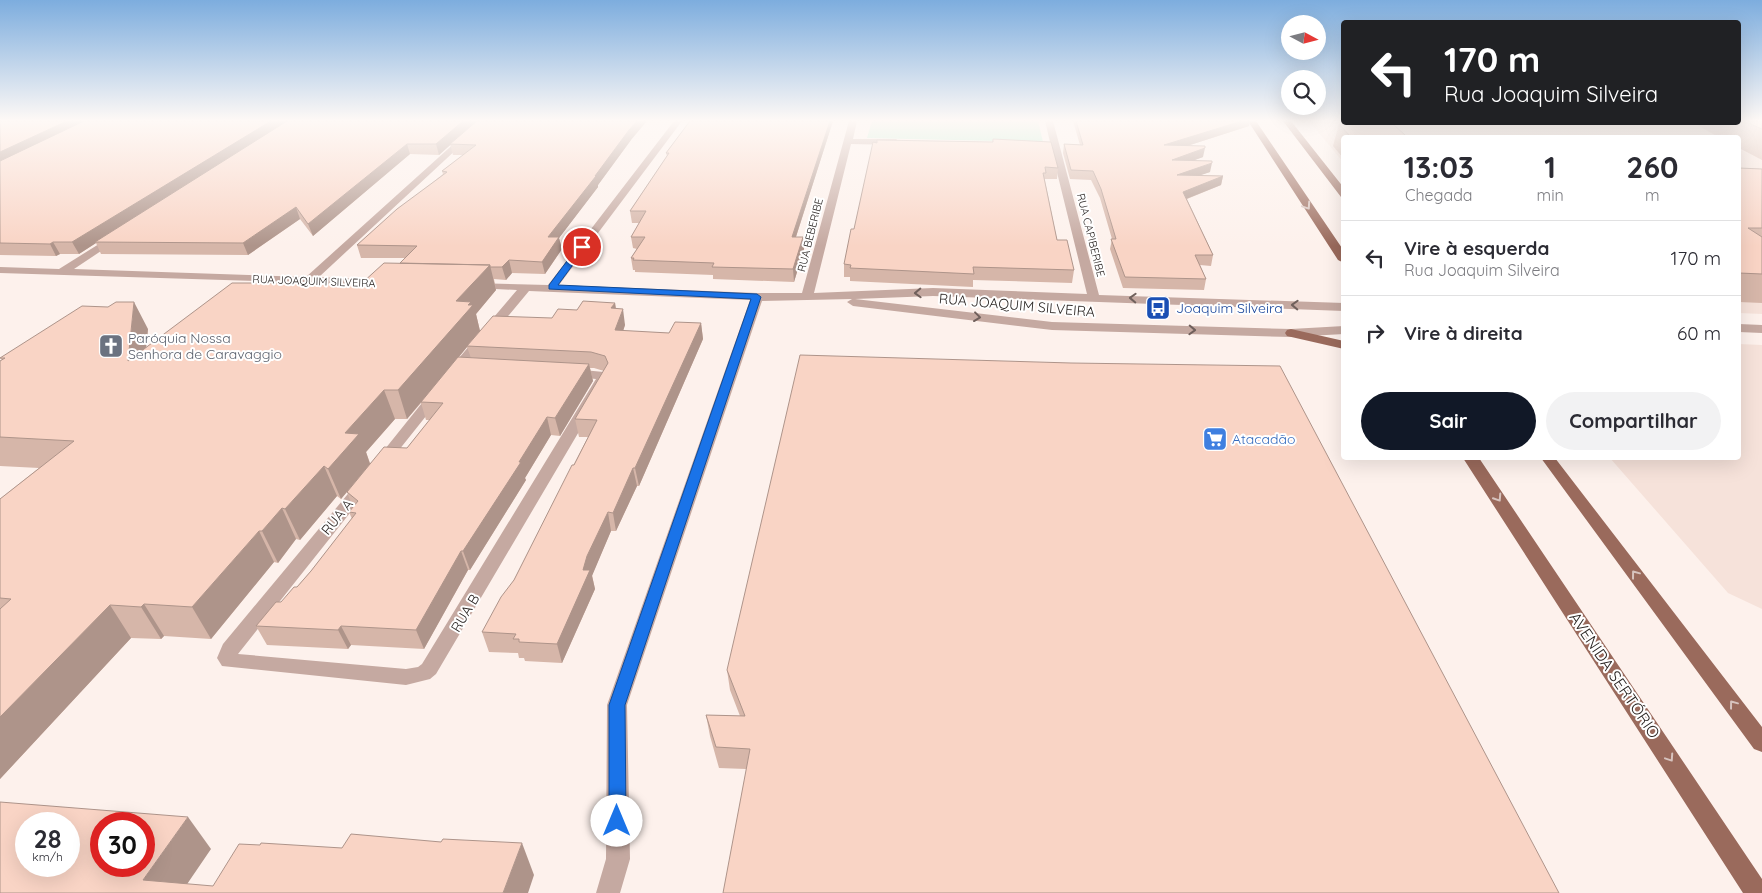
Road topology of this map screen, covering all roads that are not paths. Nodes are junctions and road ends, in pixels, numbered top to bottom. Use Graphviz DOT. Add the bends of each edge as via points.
graph roads {
  1 [pos="437,163"];
  2 [pos="646,163"];
  3 [pos="842,163"];
  4 [pos="1060,163"];
  5 [pos="1280,163"];
  6 [pos="1319,163"];
  7 [pos="1341,191"];
  8 [pos="127,230"];
  9 [pos="1341,255"];
  10 [pos="0,270"];
  11 [pos="62,272"];
  12 [pos="308,281"];
  13 [pos="391,283"];
  14 [pos="469,285"];
  15 [pos="527,286"];
  16 [pos="552,287"];
  17 [pos="757,297"];
  18 [pos="807,297"];
  19 [pos="1094,297"];
  20 [pos="1341,307"];
  21 [pos="1741,328"];
  22 [pos="1762,329"];
  23 [pos="1341,330"];
  24 [pos="1292,333"];
  25 [pos="1341,344"];
  26 [pos="458,368"];
  27 [pos="477,369"];
  28 [pos="555,372"];
  29 [pos="1472,460"];
  30 [pos="1550,460"];
  31 [pos="226,658"];
  32 [pos="1762,743"];
  33 [pos="608,893"];
  34 [pos="1757,893"];
  1 -- 12 [label="street"];
  2 -- 16 [label="street"];
  3 -- 18 [label="street, RUA BEBERIBE"];
  4 -- 19 [label="street, RUA CAPIBERIBE"];
  5 -- 9 [label="main road, one-way"];
  6 -- 7 [label="main road"];
  8 -- 11 [label="street"];
  10 -- 11 [label="street, RUA JOAQUIM SILVEIRA"];
  11 -- 12 [label="street, RUA JOAQUIM SILVEIRA"];
  12 -- 13 [label="street, RUA JOAQUIM SILVEIRA"];
  14 -- 15 [label="street, RUA JOAQUIM SILVEIRA"];
  15 -- 16 [label="street, RUA JOAQUIM SILVEIRA"];
  15 -- 26 [label="street, RUA A"];
  16 -- 17 [label="street, RUA JOAQUIM SILVEIRA"];
  17 -- 18 [label="street, RUA JOAQUIM SILVEIRA"];
  17 -- 33 [label="street" via="617,705 618,859"];
  19 -- 18 [label="street, RUA JOAQUIM SILVEIRA, one-way" via="933,292"];
  18 -- 24 [label="street, RUA JOAQUIM SILVEIRA, one-way" via="1052,326"];
  20 -- 19 [label="street, RUA JOAQUIM SILVEIRA, one-way"];
  21 -- 22 [label="street"];
  23 -- 24 [label="street, RUA JOAQUIM SILVEIRA"];
  24 -- 25 [label="main road"];
  26 -- 27 [label="street"];
  26 -- 31 [label="street, RUA A"];
  28 -- 31 [label="street, RUA B" via="603,377 435,663 423,674 396,676 233,662"];
  29 -- 34 [label="main road, AVENIDA SERTÓRIO, one-way"];
  32 -- 30 [label="main road, one-way"];
}
